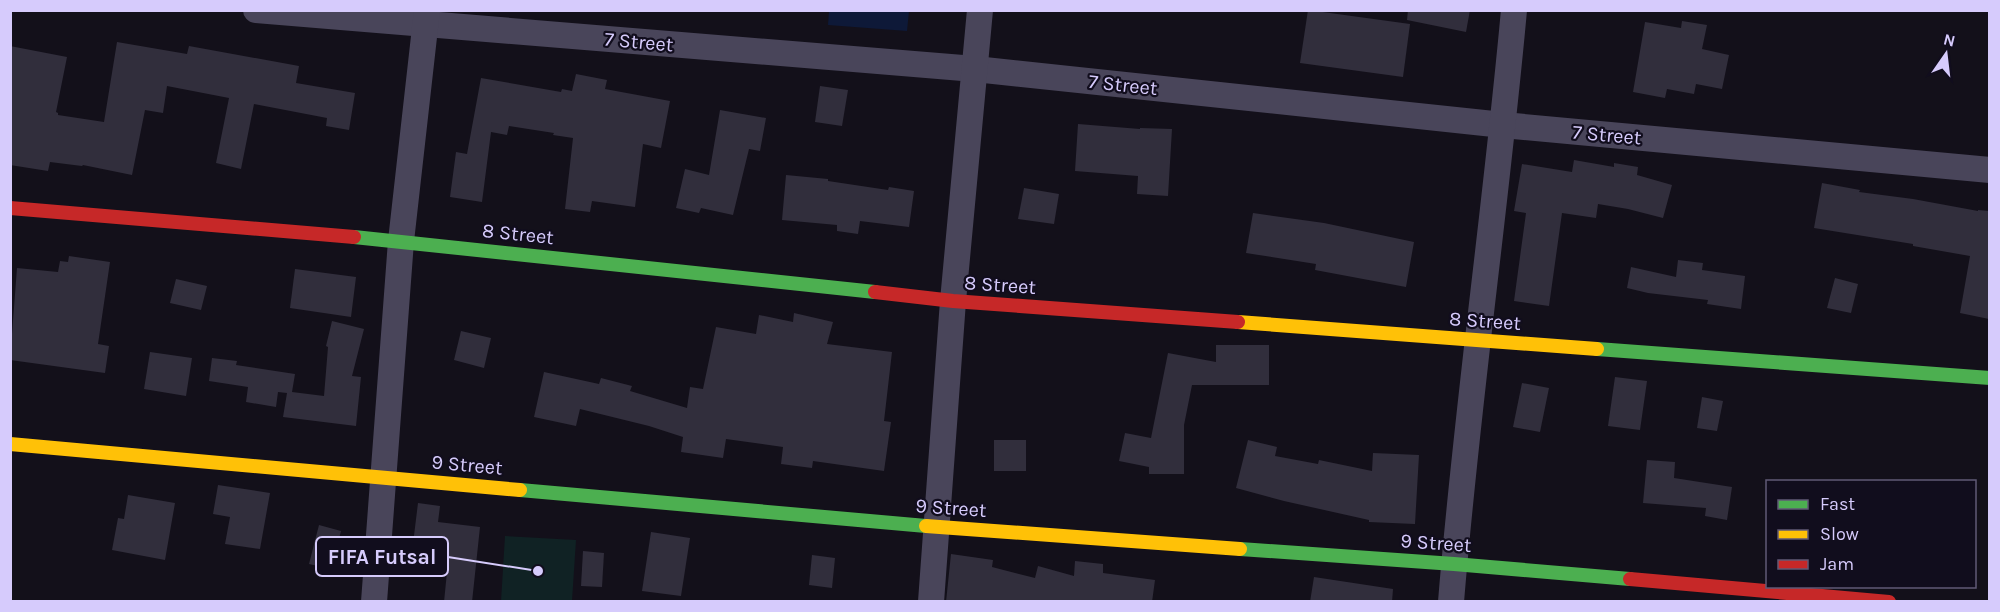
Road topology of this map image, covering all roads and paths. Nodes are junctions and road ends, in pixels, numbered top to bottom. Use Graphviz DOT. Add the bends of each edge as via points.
graph roads {
  1 [pos="256,10"];
  2 [pos="980,10"];
  3 [pos="1514,10"];
  4 [pos="427,17"];
  5 [pos="975,69"];
  6 [pos="1503,125"];
  7 [pos="1989,170"];
  8 [pos="10,208"];
  9 [pos="402,241"];
  10 [pos="953,301"];
  11 [pos="1476,340"];
  12 [pos="1989,378"];
  13 [pos="10,444"];
  14 [pos="385,477"];
  15 [pos="937,527"];
  16 [pos="1454,564"];
  17 [pos="374,602"];
  18 [pos="931,602"];
  19 [pos="1451,602"];
  20 [pos="1889,602"];
  1 -- 4 [label="street, 7 Street"];
  2 -- 5 [label="street"];
  3 -- 6 [label="street"];
  4 -- 5 [label="street, 7 Street"];
  4 -- 9 [label="street"];
  5 -- 6 [label="street, 7 Street"];
  5 -- 10 [label="street"];
  6 -- 7 [label="street, 7 Street"];
  6 -- 11 [label="street"];
  8 -- 9 [label="street, 8 Street"];
  9 -- 10 [label="street, 8 Street"];
  9 -- 14 [label="street"];
  10 -- 11 [label="street, 8 Street"];
  10 -- 15 [label="street"];
  11 -- 12 [label="street, 8 Street"];
  11 -- 16 [label="street"];
  13 -- 14 [label="street, 9 Street"];
  14 -- 15 [label="street, 9 Street"];
  14 -- 17 [label="street"];
  15 -- 16 [label="street, 9 Street"];
  15 -- 18 [label="street"];
  16 -- 19 [label="street"];
  16 -- 20 [label="street, 9 Street"];
}
